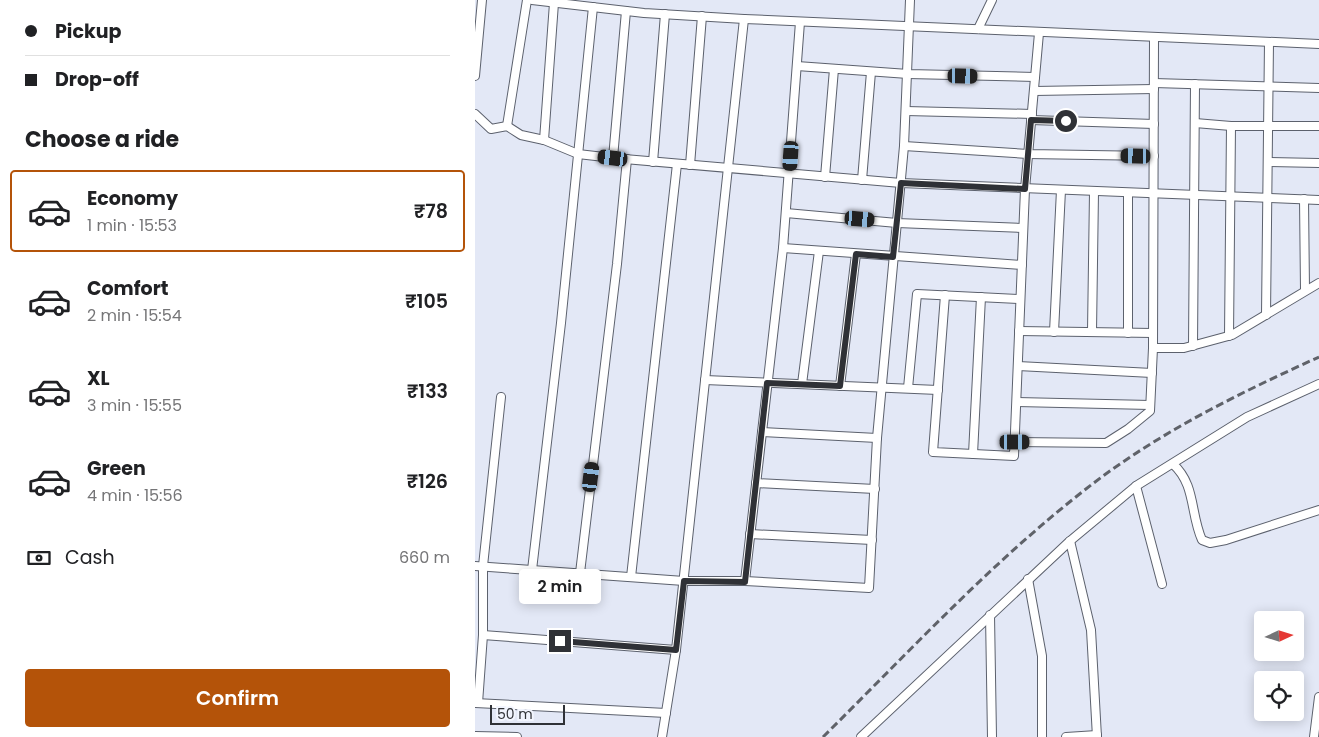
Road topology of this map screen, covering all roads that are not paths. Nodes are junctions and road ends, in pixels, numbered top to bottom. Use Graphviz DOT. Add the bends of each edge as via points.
graph roads {
  1 [pos="483,0"];
  2 [pos="527,0"];
  3 [pos="532,0"];
  4 [pos="910,0"];
  5 [pos="993,0"];
  6 [pos="554,2"];
  7 [pos="603,4"];
  8 [pos="593,7"];
  9 [pos="626,10"];
  10 [pos="665,14"];
  11 [pos="702,16"];
  12 [pos="744,19"];
  13 [pos="800,22"];
  14 [pos="911,27"];
  15 [pos="978,28"];
  16 [pos="1039,33"];
  17 [pos="1154,38"];
  18 [pos="1269,42"];
  19 [pos="1319,44"];
  20 [pos="797,66"];
  21 [pos="835,69"];
  22 [pos="871,72"];
  23 [pos="908,74"];
  24 [pos="475,76"];
  25 [pos="1035,77"];
  26 [pos="1195,84"];
  27 [pos="1154,86"];
  28 [pos="1269,87"];
  29 [pos="1319,88"];
  30 [pos="1034,91"];
  31 [pos="906,111"];
  32 [pos="475,114"];
  33 [pos="1031,117"];
  34 [pos="1195,123"];
  35 [pos="1154,124"];
  36 [pos="507,126"];
  37 [pos="1231,126"];
  38 [pos="1269,126"];
  39 [pos="1319,126"];
  40 [pos="544,140"];
  41 [pos="904,146"];
  42 [pos="578,154"];
  43 [pos="1028,154"];
  44 [pos="1153,156"];
  45 [pos="613,158"];
  46 [pos="627,159"];
  47 [pos="653,162"];
  48 [pos="1268,162"];
  49 [pos="1319,163"];
  50 [pos="677,164"];
  51 [pos="690,165"];
  52 [pos="728,168"];
  53 [pos="790,174"];
  54 [pos="825,177"];
  55 [pos="862,180"];
  56 [pos="901,183"];
  57 [pos="1025,189"];
  58 [pos="1061,190"];
  59 [pos="1095,192"];
  60 [pos="1128,193"];
  61 [pos="1153,194"];
  62 [pos="1194,195"];
  63 [pos="1230,196"];
  64 [pos="1268,198"];
  65 [pos="1304,199"];
  66 [pos="1319,200"];
  67 [pos="786,213"];
  68 [pos="897,223"];
  69 [pos="1023,228"];
  70 [pos="783,248"];
  71 [pos="819,251"];
  72 [pos="856,254"];
  73 [pos="893,257"];
  74 [pos="1022,265"];
  75 [pos="1319,283"];
  76 [pos="1305,290"];
  77 [pos="945,295"];
  78 [pos="981,297"];
  79 [pos="1020,299"];
  80 [pos="1266,315"];
  81 [pos="1019,331"];
  82 [pos="1054,332"];
  83 [pos="1092,332"];
  84 [pos="1128,333"];
  85 [pos="1153,333"];
  86 [pos="1229,336"];
  87 [pos="1193,346"];
  88 [pos="1153,348"];
  89 [pos="1018,366"];
  90 [pos="1151,373"];
  91 [pos="705,380"];
  92 [pos="767,383"];
  93 [pos="802,384"];
  94 [pos="1319,384"];
  95 [pos="840,386"];
  96 [pos="881,387"];
  97 [pos="908,388"];
  98 [pos="938,390"];
  99 [pos="501,397"];
  100 [pos="1017,402"];
  101 [pos="1150,405"];
  102 [pos="762,432"];
  103 [pos="877,438"];
  104 [pos="1015,442"];
  105 [pos="973,454"];
  106 [pos="1173,464"];
  107 [pos="756,483"];
  108 [pos="1136,486"];
  109 [pos="875,489"];
  110 [pos="1319,510"];
  111 [pos="750,534"];
  112 [pos="872,540"];
  113 [pos="1070,541"];
  114 [pos="479,566"];
  115 [pos="532,570"];
  116 [pos="580,573"];
  117 [pos="631,577"];
  118 [pos="1028,580"];
  119 [pos="684,581"];
  120 [pos="745,582"];
  121 [pos="1162,584"];
  122 [pos="990,616"];
  123 [pos="483,635"];
  124 [pos="676,650"];
  125 [pos="1319,697"];
  126 [pos="477,703"];
  127 [pos="666,713"];
  128 [pos="475,736"];
  129 [pos="1097,736"];
  130 [pos="512,737"];
  131 [pos="517,737"];
  132 [pos="662,737"];
  133 [pos="861,737"];
  134 [pos="992,737"];
  135 [pos="1042,737"];
  136 [pos="1067,737"];
  137 [pos="1314,737"];
  1 -- 24 [label="street"];
  2 -- 36 [label="street"];
  3 -- 6 [label="street"];
  4 -- 14 [label="street"];
  5 -- 15 [label="street"];
  6 -- 8 [label="street"];
  6 -- 40 [label="street"];
  7 -- 8 [label="street"];
  7 -- 9 [label="street"];
  8 -- 42 [label="street"];
  9 -- 10 [label="street"];
  9 -- 45 [label="street"];
  10 -- 11 [label="street"];
  10 -- 47 [label="street"];
  11 -- 12 [label="street"];
  11 -- 51 [label="street"];
  12 -- 13 [label="street"];
  12 -- 52 [label="street"];
  13 -- 14 [label="street"];
  13 -- 20 [label="street"];
  14 -- 15 [label="street"];
  14 -- 23 [label="street"];
  15 -- 16 [label="street"];
  16 -- 17 [label="street"];
  16 -- 25 [label="street"];
  17 -- 18 [label="street"];
  17 -- 27 [label="street"];
  18 -- 19 [label="street"];
  18 -- 28 [label="street"];
  20 -- 21 [label="street"];
  20 -- 53 [label="street"];
  21 -- 22 [label="street"];
  21 -- 54 [label="street"];
  22 -- 23 [label="street"];
  22 -- 55 [label="street"];
  23 -- 25 [label="street"];
  23 -- 31 [label="street"];
  25 -- 30 [label="street"];
  26 -- 27 [label="street"];
  26 -- 28 [label="street"];
  26 -- 34 [label="street"];
  27 -- 30 [label="street"];
  27 -- 35 [label="street"];
  28 -- 29 [label="street"];
  28 -- 38 [label="street"];
  30 -- 33 [label="street"];
  31 -- 33 [label="street"];
  31 -- 41 [label="street"];
  32 -- 36 [label="street" via="491,129"];
  33 -- 35 [label="street"];
  33 -- 43 [label="street"];
  34 -- 37 [label="street"];
  34 -- 62 [label="street"];
  35 -- 44 [label="street"];
  36 -- 40 [label="street" via="521,135"];
  37 -- 38 [label="street"];
  37 -- 63 [label="street"];
  38 -- 39 [label="street"];
  38 -- 48 [label="street"];
  40 -- 42 [label="street"];
  41 -- 43 [label="street"];
  41 -- 56 [label="street"];
  42 -- 45 [label="street"];
  42 -- 115 [label="street"];
  43 -- 44 [label="street"];
  43 -- 57 [label="street"];
  44 -- 61 [label="street"];
  45 -- 46 [label="street"];
  46 -- 47 [label="street"];
  46 -- 116 [label="street"];
  47 -- 50 [label="street"];
  48 -- 49 [label="street"];
  48 -- 64 [label="street"];
  50 -- 51 [label="street"];
  50 -- 117 [label="street"];
  51 -- 52 [label="street"];
  52 -- 53 [label="street"];
  52 -- 91 [label="street"];
  53 -- 54 [label="street"];
  53 -- 67 [label="street"];
  54 -- 55 [label="street"];
  55 -- 56 [label="street"];
  56 -- 57 [label="street"];
  56 -- 68 [label="street"];
  57 -- 58 [label="street"];
  57 -- 69 [label="street"];
  58 -- 59 [label="street"];
  58 -- 82 [label="street"];
  59 -- 60 [label="street"];
  59 -- 83 [label="street"];
  60 -- 61 [label="street"];
  60 -- 84 [label="street"];
  61 -- 62 [label="street"];
  61 -- 85 [label="street"];
  62 -- 63 [label="street"];
  62 -- 87 [label="street"];
  63 -- 64 [label="street"];
  63 -- 86 [label="street"];
  64 -- 65 [label="street"];
  64 -- 80 [label="street"];
  65 -- 66 [label="street"];
  65 -- 76 [label="street"];
  67 -- 68 [label="street"];
  67 -- 70 [label="street"];
  68 -- 69 [label="street"];
  68 -- 73 [label="street"];
  69 -- 74 [label="street"];
  70 -- 71 [label="street"];
  70 -- 92 [label="street"];
  71 -- 72 [label="street"];
  71 -- 93 [label="street"];
  72 -- 73 [label="street"];
  72 -- 95 [label="street"];
  73 -- 74 [label="street"];
  73 -- 96 [label="street"];
  74 -- 79 [label="street"];
  75 -- 76 [label="street"];
  76 -- 80 [label="street"];
  77 -- 78 [label="street"];
  77 -- 97 [label="street" via="917,294"];
  77 -- 98 [label="street"];
  78 -- 79 [label="street"];
  78 -- 105 [label="street"];
  79 -- 81 [label="street"];
  80 -- 86 [label="street"];
  81 -- 82 [label="street"];
  81 -- 89 [label="street"];
  82 -- 83 [label="street"];
  83 -- 84 [label="street"];
  84 -- 85 [label="street"];
  85 -- 88 [label="street"];
  86 -- 87 [label="street"];
  87 -- 88 [label="street"];
  88 -- 90 [label="street"];
  89 -- 90 [label="street"];
  89 -- 100 [label="street"];
  90 -- 101 [label="street"];
  91 -- 92 [label="street"];
  91 -- 119 [label="street"];
  92 -- 93 [label="street"];
  92 -- 102 [label="street"];
  93 -- 95 [label="street"];
  94 -- 106 [label="street" via="1247,417"];
  95 -- 96 [label="street"];
  96 -- 97 [label="street"];
  96 -- 103 [label="street"];
  97 -- 98 [label="street"];
  98 -- 105 [label="street" via="933,452"];
  99 -- 114 [label="street"];
  100 -- 101 [label="street"];
  100 -- 104 [label="street"];
  101 -- 104 [label="street" via="1150,411 1106,443"];
  102 -- 103 [label="street"];
  102 -- 107 [label="street"];
  103 -- 109 [label="street"];
  104 -- 105 [label="street" via="1014,456"];
  106 -- 108 [label="street"];
  106 -- 110 [label="street" via="1188,484 1202,540 1210,543"];
  107 -- 109 [label="street"];
  107 -- 111 [label="street"];
  108 -- 113 [label="street"];
  108 -- 121 [label="street"];
  109 -- 112 [label="street"];
  111 -- 112 [label="street"];
  111 -- 120 [label="street"];
  112 -- 120 [label="street" via="869,588"];
  113 -- 118 [label="street"];
  113 -- 129 [label="street" via="1091,630"];
  114 -- 115 [label="street"];
  114 -- 123 [label="street"];
  115 -- 116 [label="street"];
  116 -- 117 [label="street"];
  117 -- 119 [label="street"];
  118 -- 122 [label="street"];
  118 -- 135 [label="street" via="1042,656"];
  119 -- 120 [label="street"];
  119 -- 124 [label="street"];
  122 -- 133 [label="street"];
  122 -- 134 [label="street"];
  123 -- 124 [label="street"];
  123 -- 126 [label="street"];
  124 -- 127 [label="street"];
  125 -- 137 [label="street"];
  126 -- 127 [label="street"];
  127 -- 132 [label="street"];
  128 -- 130 [label="street"];
  129 -- 136 [label="street"];
  130 -- 131 [label="street"];
}
